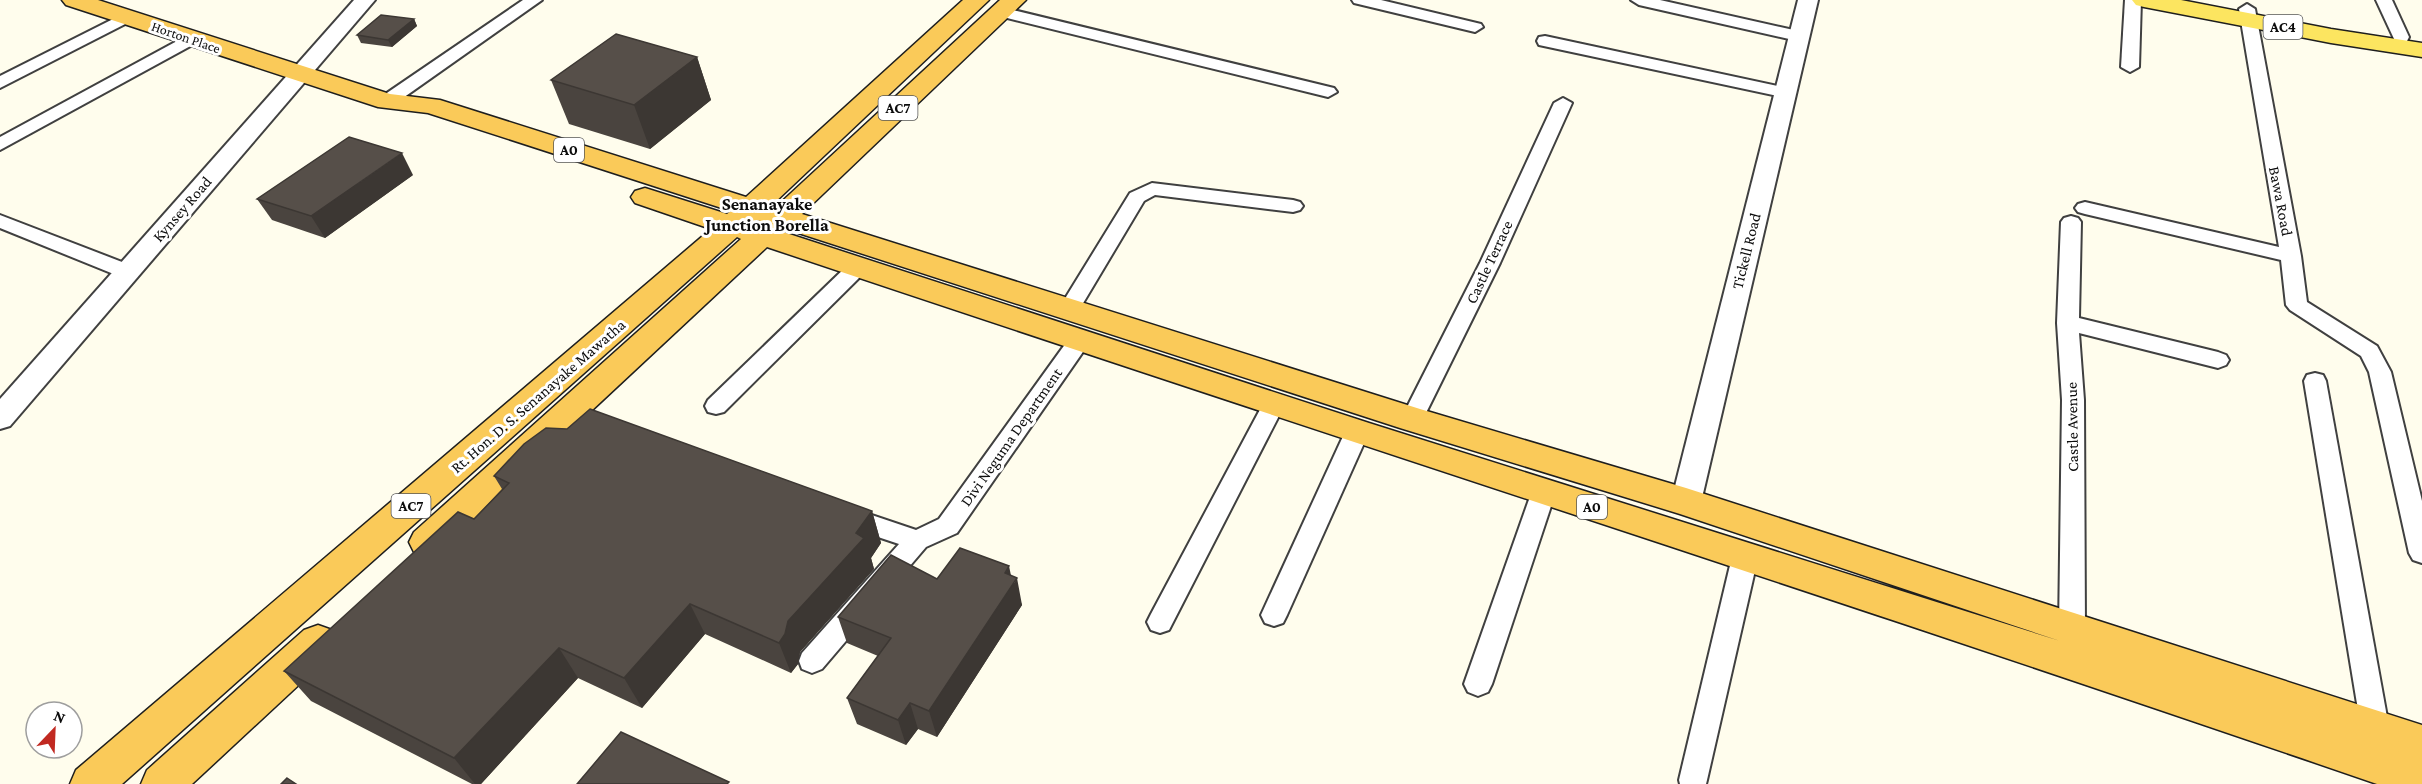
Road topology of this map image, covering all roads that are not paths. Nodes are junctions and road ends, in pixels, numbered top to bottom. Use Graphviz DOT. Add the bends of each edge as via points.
graph roads {
  1 [pos="74,0"];
  2 [pos="365,0"];
  3 [pos="534,0"];
  4 [pos="977,0"];
  5 [pos="1360,0"];
  6 [pos="1639,0"];
  7 [pos="1808,0"];
  8 [pos="2133,0"];
  9 [pos="2144,0"];
  10 [pos="2203,0"];
  11 [pos="2384,0"];
  12 [pos="1007,6"];
  13 [pos="2249,15"];
  14 [pos="127,17"];
  15 [pos="1475,27"];
  16 [pos="1798,36"];
  17 [pos="190,39"];
  18 [pos="2412,39"];
  19 [pos="1545,41"];
  20 [pos="2422,50"];
  21 [pos="2130,67"];
  22 [pos="298,74"];
  23 [pos="0,83"];
  24 [pos="1329,92"];
  25 [pos="1787,93"];
  26 [pos="387,101"];
  27 [pos="1563,103"];
  28 [pos="0,144"];
  29 [pos="1293,206"];
  30 [pos="2078,215"];
  31 [pos="0,221"];
  32 [pos="756,222"];
  33 [pos="2291,256"];
  34 [pos="857,268"];
  35 [pos="128,272"];
  36 [pos="2068,323"];
  37 [pos="1074,325"];
  38 [pos="2218,360"];
  39 [pos="2314,381"];
  40 [pos="1274,404"];
  41 [pos="716,406"];
  42 [pos="0,418"];
  43 [pos="1412,419"];
  44 [pos="1357,432"];
  45 [pos="1544,491"];
  46 [pos="1686,502"];
  47 [pos="824,509"];
  48 [pos="928,535"];
  49 [pos="2422,553"];
  50 [pos="1744,557"];
  51 [pos="399,567"];
  52 [pos="1274,615"];
  53 [pos="1160,622"];
  54 [pos="338,623"];
  55 [pos="2072,631"];
  56 [pos="812,661"];
  57 [pos="1478,684"];
  58 [pos="2375,728"];
  59 [pos="2422,744"];
  60 [pos="1693,780"];
  61 [pos="2422,780"];
  62 [pos="91,784"];
  63 [pos="162,784"];
  1 -- 14 [label="highway, Horton Place / A0"];
  2 -- 22 [label="street, Kynsey Road"];
  3 -- 26 [label="street"];
  4 -- 32 [label="highway, Rt. Hon. D. S. Senanayake Mawatha / AC7"];
  5 -- 15 [label="street"];
  6 -- 16 [label="street"];
  7 -- 16 [label="street, Tickell Road"];
  8 -- 21 [label="street"];
  9 -- 13 [label="main road, AC4"];
  10 -- 13 [label="main road, AC4"];
  11 -- 18 [label="street"];
  12 -- 24 [label="street"];
  12 -- 32 [label="highway, Rt. Hon. D. S. Senanayake Mawatha / AC7"];
  13 -- 18 [label="main road, AC4"];
  13 -- 20 [label="main road, AC4"];
  13 -- 33 [label="street, Bawa Road"];
  14 -- 17 [label="highway, Horton Place / A0"];
  14 -- 23 [label="street"];
  16 -- 25 [label="street, Tickell Road"];
  17 -- 22 [label="highway, Horton Place / A0"];
  17 -- 28 [label="street"];
  19 -- 25 [label="street"];
  22 -- 26 [label="highway, A0"];
  22 -- 35 [label="street, Kynsey Road"];
  25 -- 46 [label="street, Tickell Road"];
  26 -- 32 [label="highway, A0" via="408,119"];
  27 -- 43 [label="street, Castle Terrace" via="1490,263"];
  29 -- 37 [label="street, Divi Neguma Department" via="1152,189 1137,197"];
  30 -- 33 [label="street, Bawa Road"];
  30 -- 36 [label="street, Castle Avenue"];
  31 -- 35 [label="street"];
  32 -- 34 [label="highway, A0"];
  32 -- 37 [label="highway, A0"];
  32 -- 51 [label="highway, Rt. Hon. D. S. Senanayake Mawatha / AC7" via="578,419"];
  32 -- 62 [label="highway, Rt. Hon. D. S. Senanayake Mawatha / AC7" via="699,256"];
  33 -- 49 [label="street" via="2297,305 2369,351 2380,372"];
  34 -- 37 [label="highway, A0"];
  34 -- 41 [label="street"];
  35 -- 42 [label="street, Kynsey Road"];
  36 -- 38 [label="street"];
  36 -- 55 [label="street, Castle Avenue" via="2073,400"];
  37 -- 40 [label="highway, A0"];
  37 -- 43 [label="highway, A0"];
  37 -- 48 [label="street, Divi Neguma Department" via="954,517"];
  39 -- 58 [label="street"];
  40 -- 44 [label="highway, A0"];
  40 -- 53 [label="street"];
  43 -- 46 [label="highway, A0"];
  44 -- 45 [label="highway, A0"];
  44 -- 52 [label="street"];
  45 -- 50 [label="highway, A0"];
  45 -- 57 [label="street"];
  46 -- 55 [label="highway, A0"];
  47 -- 48 [label="street"];
  48 -- 56 [label="street, Divi Neguma Department"];
  50 -- 60 [label="street"];
  50 -- 61 [label="highway, A0"];
  54 -- 63 [label="highway"];
  55 -- 58 [label="highway, A0"];
  58 -- 59 [label="highway, A0"];
}
